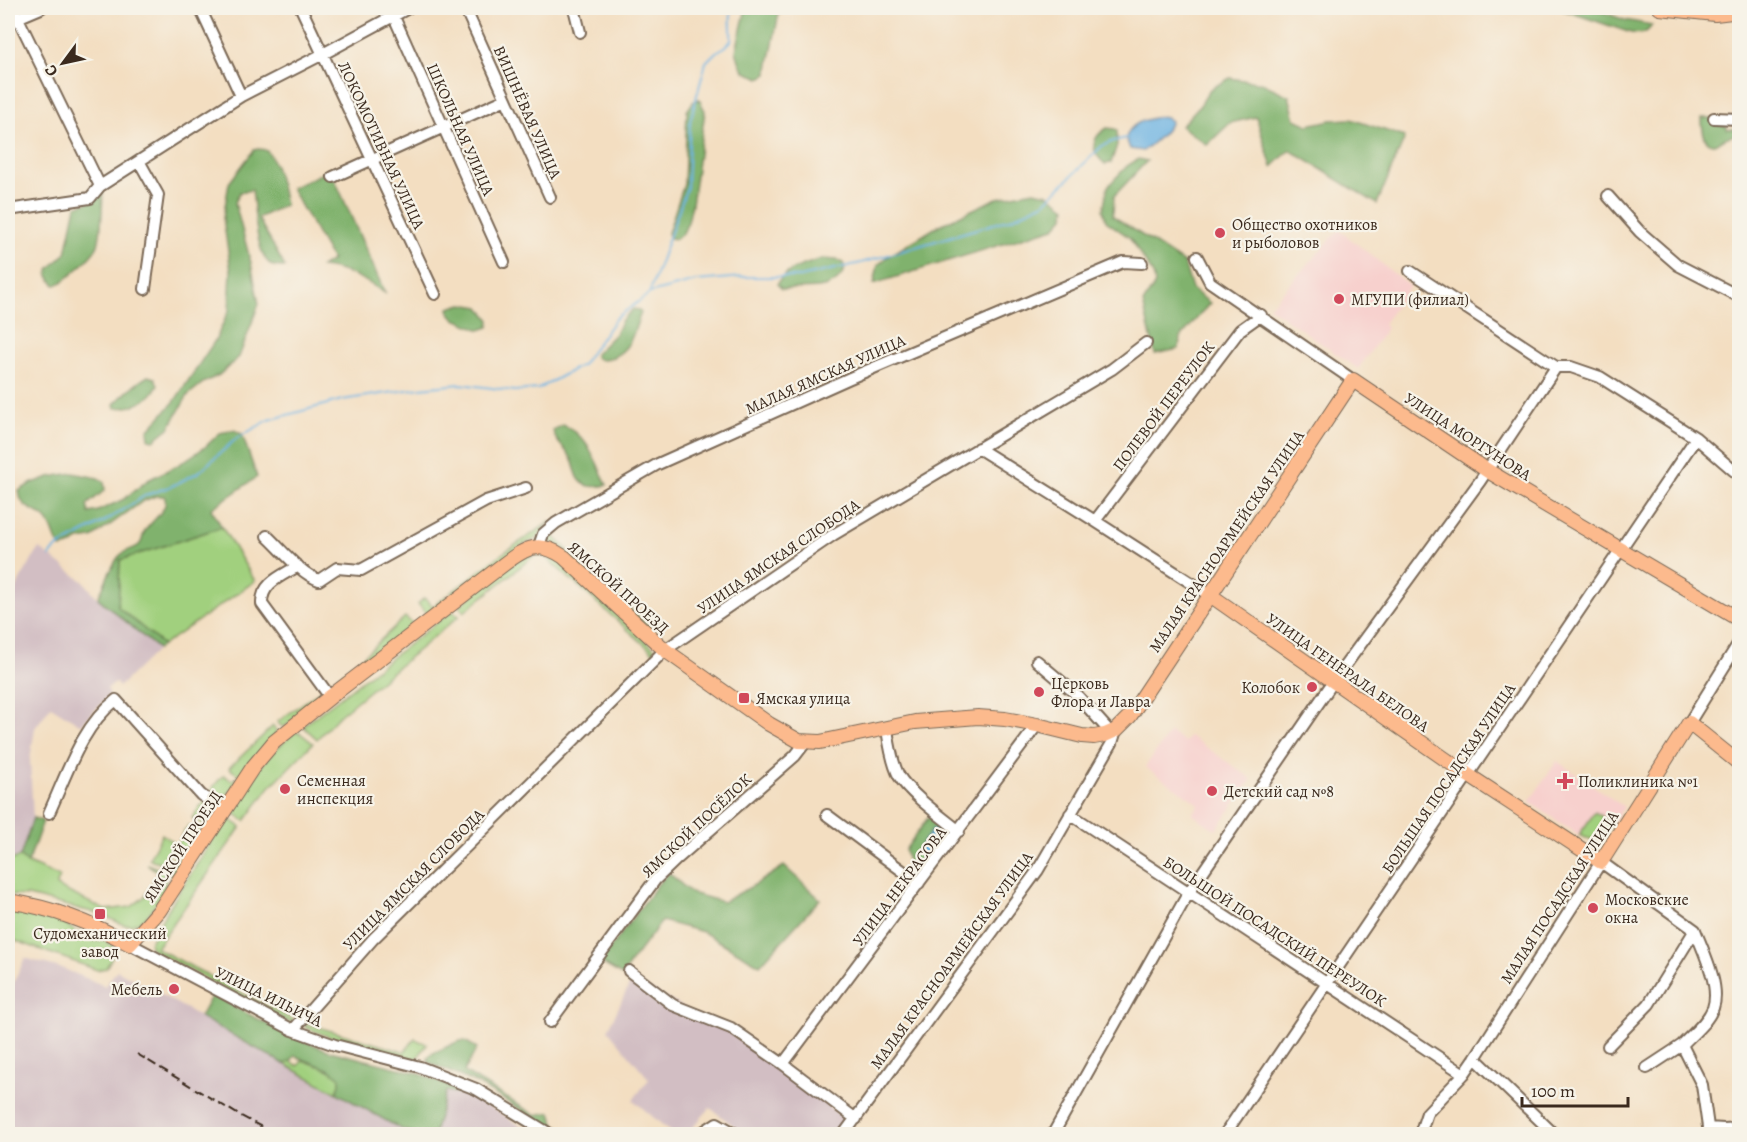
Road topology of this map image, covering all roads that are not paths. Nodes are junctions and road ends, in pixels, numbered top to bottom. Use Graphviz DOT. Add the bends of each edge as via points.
graph roads {
  1 [pos="41,8"];
  2 [pos="200,8"];
  3 [pos="301,8"];
  4 [pos="408,8"];
  5 [pos="465,8"];
  6 [pos="574,8"];
  7 [pos="1660,8"];
  8 [pos="392,12"];
  9 [pos="1740,12"];
  10 [pos="13,16"];
  11 [pos="580,32"];
  12 [pos="323,54"];
  13 [pos="241,96"];
  14 [pos="506,99"];
  15 [pos="1714,118"];
  16 [pos="1740,120"];
  17 [pos="443,126"];
  18 [pos="372,159"];
  19 [pos="140,161"];
  20 [pos="333,177"];
  21 [pos="100,186"];
  22 [pos="1608,196"];
  23 [pos="550,197"];
  24 [pos="8,210"];
  25 [pos="1197,257"];
  26 [pos="504,262"];
  27 [pos="1142,263"];
  28 [pos="1410,271"];
  29 [pos="146,290"];
  30 [pos="435,294"];
  31 [pos="1740,297"];
  32 [pos="1261,315"];
  33 [pos="1146,343"];
  34 [pos="1556,367"];
  35 [pos="1353,380"];
  36 [pos="1696,438"];
  37 [pos="978,448"];
  38 [pos="1488,471"];
  39 [pos="1740,476"];
  40 [pos="526,488"];
  41 [pos="1095,521"];
  42 [pos="267,536"];
  43 [pos="538,546"];
  44 [pos="1619,550"];
  45 [pos="298,566"];
  46 [pos="1210,596"];
  47 [pos="1740,620"];
  48 [pos="1740,641"];
  49 [pos="664,650"];
  50 [pos="1037,661"];
  51 [pos="1333,682"];
  52 [pos="330,697"];
  53 [pos="1689,723"];
  54 [pos="1037,725"];
  55 [pos="887,729"];
  56 [pos="1113,731"];
  57 [pos="805,743"];
  58 [pos="1740,764"];
  59 [pos="1468,775"];
  60 [pos="225,811"];
  61 [pos="49,813"];
  62 [pos="1070,814"];
  63 [pos="827,815"];
  64 [pos="959,831"];
  65 [pos="1601,862"];
  66 [pos="920,883"];
  67 [pos="1188,892"];
  68 [pos="8,901"];
  69 [pos="1695,930"];
  70 [pos="130,944"];
  71 [pos="629,971"];
  72 [pos="1327,984"];
  73 [pos="550,1022"];
  74 [pos="293,1030"];
  75 [pos="1682,1045"];
  76 [pos="1608,1046"];
  77 [pos="1475,1058"];
  78 [pos="783,1064"];
  79 [pos="1647,1068"];
  80 [pos="1464,1074"];
  81 [pos="856,1119"];
  82 [pos="1740,1128"];
  83 [pos="1708,1131"];
  84 [pos="1054,1133"];
  85 [pos="550,1134"];
  86 [pos="700,1134"];
  87 [pos="736,1134"];
  88 [pos="844,1134"];
  89 [pos="1225,1134"];
  90 [pos="1420,1134"];
  91 [pos="1554,1134"];
  1 -- 10 [label="street"];
  2 -- 13 [label="street"];
  3 -- 12 [label="street, ЛОКОМОТИВНАЯ УЛИЦА"];
  4 -- 8 [label="street"];
  5 -- 14 [label="street, ВИШНЁВАЯ УЛИЦА"];
  6 -- 11 [label="street"];
  7 -- 9 [label="main road" via="1715,14"];
  8 -- 12 [label="street"];
  8 -- 17 [label="street, ШКОЛЬНАЯ УЛИЦА"];
  10 -- 21 [label="street"];
  12 -- 13 [label="street"];
  12 -- 18 [label="street, ЛОКОМОТИВНАЯ УЛИЦА"];
  13 -- 19 [label="street"];
  14 -- 17 [label="street"];
  14 -- 23 [label="street, ВИШНЁВАЯ УЛИЦА"];
  15 -- 16 [label="street"];
  17 -- 18 [label="street"];
  17 -- 26 [label="street, ШКОЛЬНАЯ УЛИЦА"];
  18 -- 20 [label="street"];
  18 -- 30 [label="street, ЛОКОМОТИВНАЯ УЛИЦА"];
  19 -- 21 [label="street"];
  19 -- 29 [label="street" via="158,195"];
  21 -- 24 [label="street" via="90,198"];
  22 -- 31 [label="street" via="1640,232 1678,265"];
  25 -- 32 [label="street, УЛИЦА МОРГУНОВА" via="1210,282"];
  27 -- 43 [label="street, МАЛАЯ ЯМСКАЯ УЛИЦА" via="1123,262 658,464 556,523 543,534"];
  28 -- 34 [label="street"];
  32 -- 35 [label="street, УЛИЦА МОРГУНОВА"];
  32 -- 41 [label="street, ПОЛЕВОЙ ПЕРЕУЛОК" via="1240,330"];
  33 -- 37 [label="street, УЛИЦА ЯМСКАЯ СЛОБОДА" via="1112,369"];
  34 -- 36 [label="street" via="1571,367 1600,377"];
  34 -- 38 [label="street"];
  35 -- 38 [label="main road, УЛИЦА МОРГУНОВА"];
  35 -- 46 [label="main road, МАЛАЯ КРАСНОАРМЕЙСКАЯ УЛИЦА"];
  36 -- 39 [label="street"];
  36 -- 44 [label="street, БОЛЬШАЯ ПОСАДСКАЯ УЛИЦА"];
  37 -- 41 [label="street, УЛИЦА ГЕНЕРАЛА БЕЛОВА"];
  37 -- 49 [label="street, УЛИЦА ЯМСКАЯ СЛОБОДА" via="833,535"];
  38 -- 44 [label="main road, УЛИЦА МОРГУНОВА"];
  38 -- 51 [label="street"];
  40 -- 45 [label="street" via="486,501 361,570 337,568 318,580"];
  41 -- 46 [label="street, УЛИЦА ГЕНЕРАЛА БЕЛОВА"];
  42 -- 45 [label="street"];
  43 -- 49 [label="main road, ЯМСКОЙ ПРОЕЗД" via="564,557"];
  43 -- 52 [label="main road, ЯМСКОЙ ПРОЕЗД" via="514,556"];
  44 -- 47 [label="main road, УЛИЦА МОРГУНОВА"];
  44 -- 59 [label="street, БОЛЬШАЯ ПОСАДСКАЯ УЛИЦА"];
  45 -- 52 [label="street" via="268,584 262,604"];
  46 -- 51 [label="main road, УЛИЦА ГЕНЕРАЛА БЕЛОВА"];
  46 -- 56 [label="main road, МАЛАЯ КРАСНОАРМЕЙСКАЯ УЛИЦА" via="1130,716"];
  48 -- 53 [label="street, МАЛАЯ ПОСАДСКАЯ УЛИЦА"];
  49 -- 57 [label="main road, ЯМСКОЙ ПРОЕЗД" via="769,724"];
  49 -- 74 [label="street, УЛИЦА ЯМСКАЯ СЛОБОДА" via="373,939"];
  50 -- 56 [label="street"];
  51 -- 59 [label="main road, УЛИЦА ГЕНЕРАЛА БЕЛОВА"];
  51 -- 67 [label="street"];
  52 -- 60 [label="main road, ЯМСКОЙ ПРОЕЗД" via="274,742"];
  53 -- 58 [label="main road"];
  53 -- 65 [label="main road, МАЛАЯ ПОСАДСКАЯ УЛИЦА"];
  54 -- 55 [label="main road" via="978,717 915,722"];
  54 -- 56 [label="main road" via="1088,737"];
  54 -- 64 [label="street, УЛИЦА НЕКРАСОВА"];
  55 -- 57 [label="main road"];
  55 -- 64 [label="street" via="899,776"];
  56 -- 62 [label="street, МАЛАЯ КРАСНОАРМЕЙСКАЯ УЛИЦА" via="1112,743"];
  57 -- 73 [label="street, ЯМСКОЙ ПОСЁЛОК" via="655,880"];
  59 -- 65 [label="main road, УЛИЦА ГЕНЕРАЛА БЕЛОВА"];
  59 -- 72 [label="street, БОЛЬШАЯ ПОСАДСКАЯ УЛИЦА"];
  60 -- 61 [label="street" via="201,795 116,700 93,722"];
  60 -- 70 [label="main road, ЯМСКОЙ ПРОЕЗД" via="159,911"];
  62 -- 67 [label="street, БОЛЬШОЙ ПОСАДСКИЙ ПЕРЕУЛОК"];
  62 -- 81 [label="street, МАЛАЯ КРАСНОАРМЕЙСКАЯ УЛИЦА" via="1038,870"];
  63 -- 66 [label="street"];
  64 -- 66 [label="street, УЛИЦА НЕКРАСОВА"];
  65 -- 69 [label="street, УЛИЦА ГЕНЕРАЛА БЕЛОВА"];
  65 -- 77 [label="street, МАЛАЯ ПОСАДСКАЯ УЛИЦА"];
  66 -- 78 [label="street, УЛИЦА НЕКРАСОВА"];
  67 -- 72 [label="street, БОЛЬШОЙ ПОСАДСКИЙ ПЕРЕУЛОК"];
  67 -- 84 [label="street"];
  68 -- 70 [label="main road, УЛИЦА ИЛЬИЧА" via="73,917"];
  69 -- 75 [label="street" via="1715,993 1713,1008 1705,1021"];
  69 -- 76 [label="street" via="1649,1004"];
  70 -- 74 [label="street, УЛИЦА ИЛЬИЧА"];
  71 -- 78 [label="street" via="673,1005 731,1028"];
  72 -- 80 [label="street, БОЛЬШОЙ ПОСАДСКИЙ ПЕРЕУЛОК"];
  72 -- 89 [label="street, БОЛЬШАЯ ПОСАДСКАЯ УЛИЦА"];
  74 -- 85 [label="street, УЛИЦА ИЛЬИЧА" via="420,1066 476,1089"];
  75 -- 79 [label="street"];
  75 -- 83 [label="street" via="1702,1085"];
  77 -- 80 [label="street, МАЛАЯ ПОСАДСКАЯ УЛИЦА"];
  77 -- 91 [label="street"];
  78 -- 81 [label="street"];
  80 -- 90 [label="street, МАЛАЯ ПОСАДСКАЯ УЛИЦА" via="1427,1113"];
  81 -- 88 [label="street, МАЛАЯ КРАСНОАРМЕЙСКАЯ УЛИЦА"];
  82 -- 83 [label="street"];
  86 -- 87 [label="street" via="717,1123"];
}
